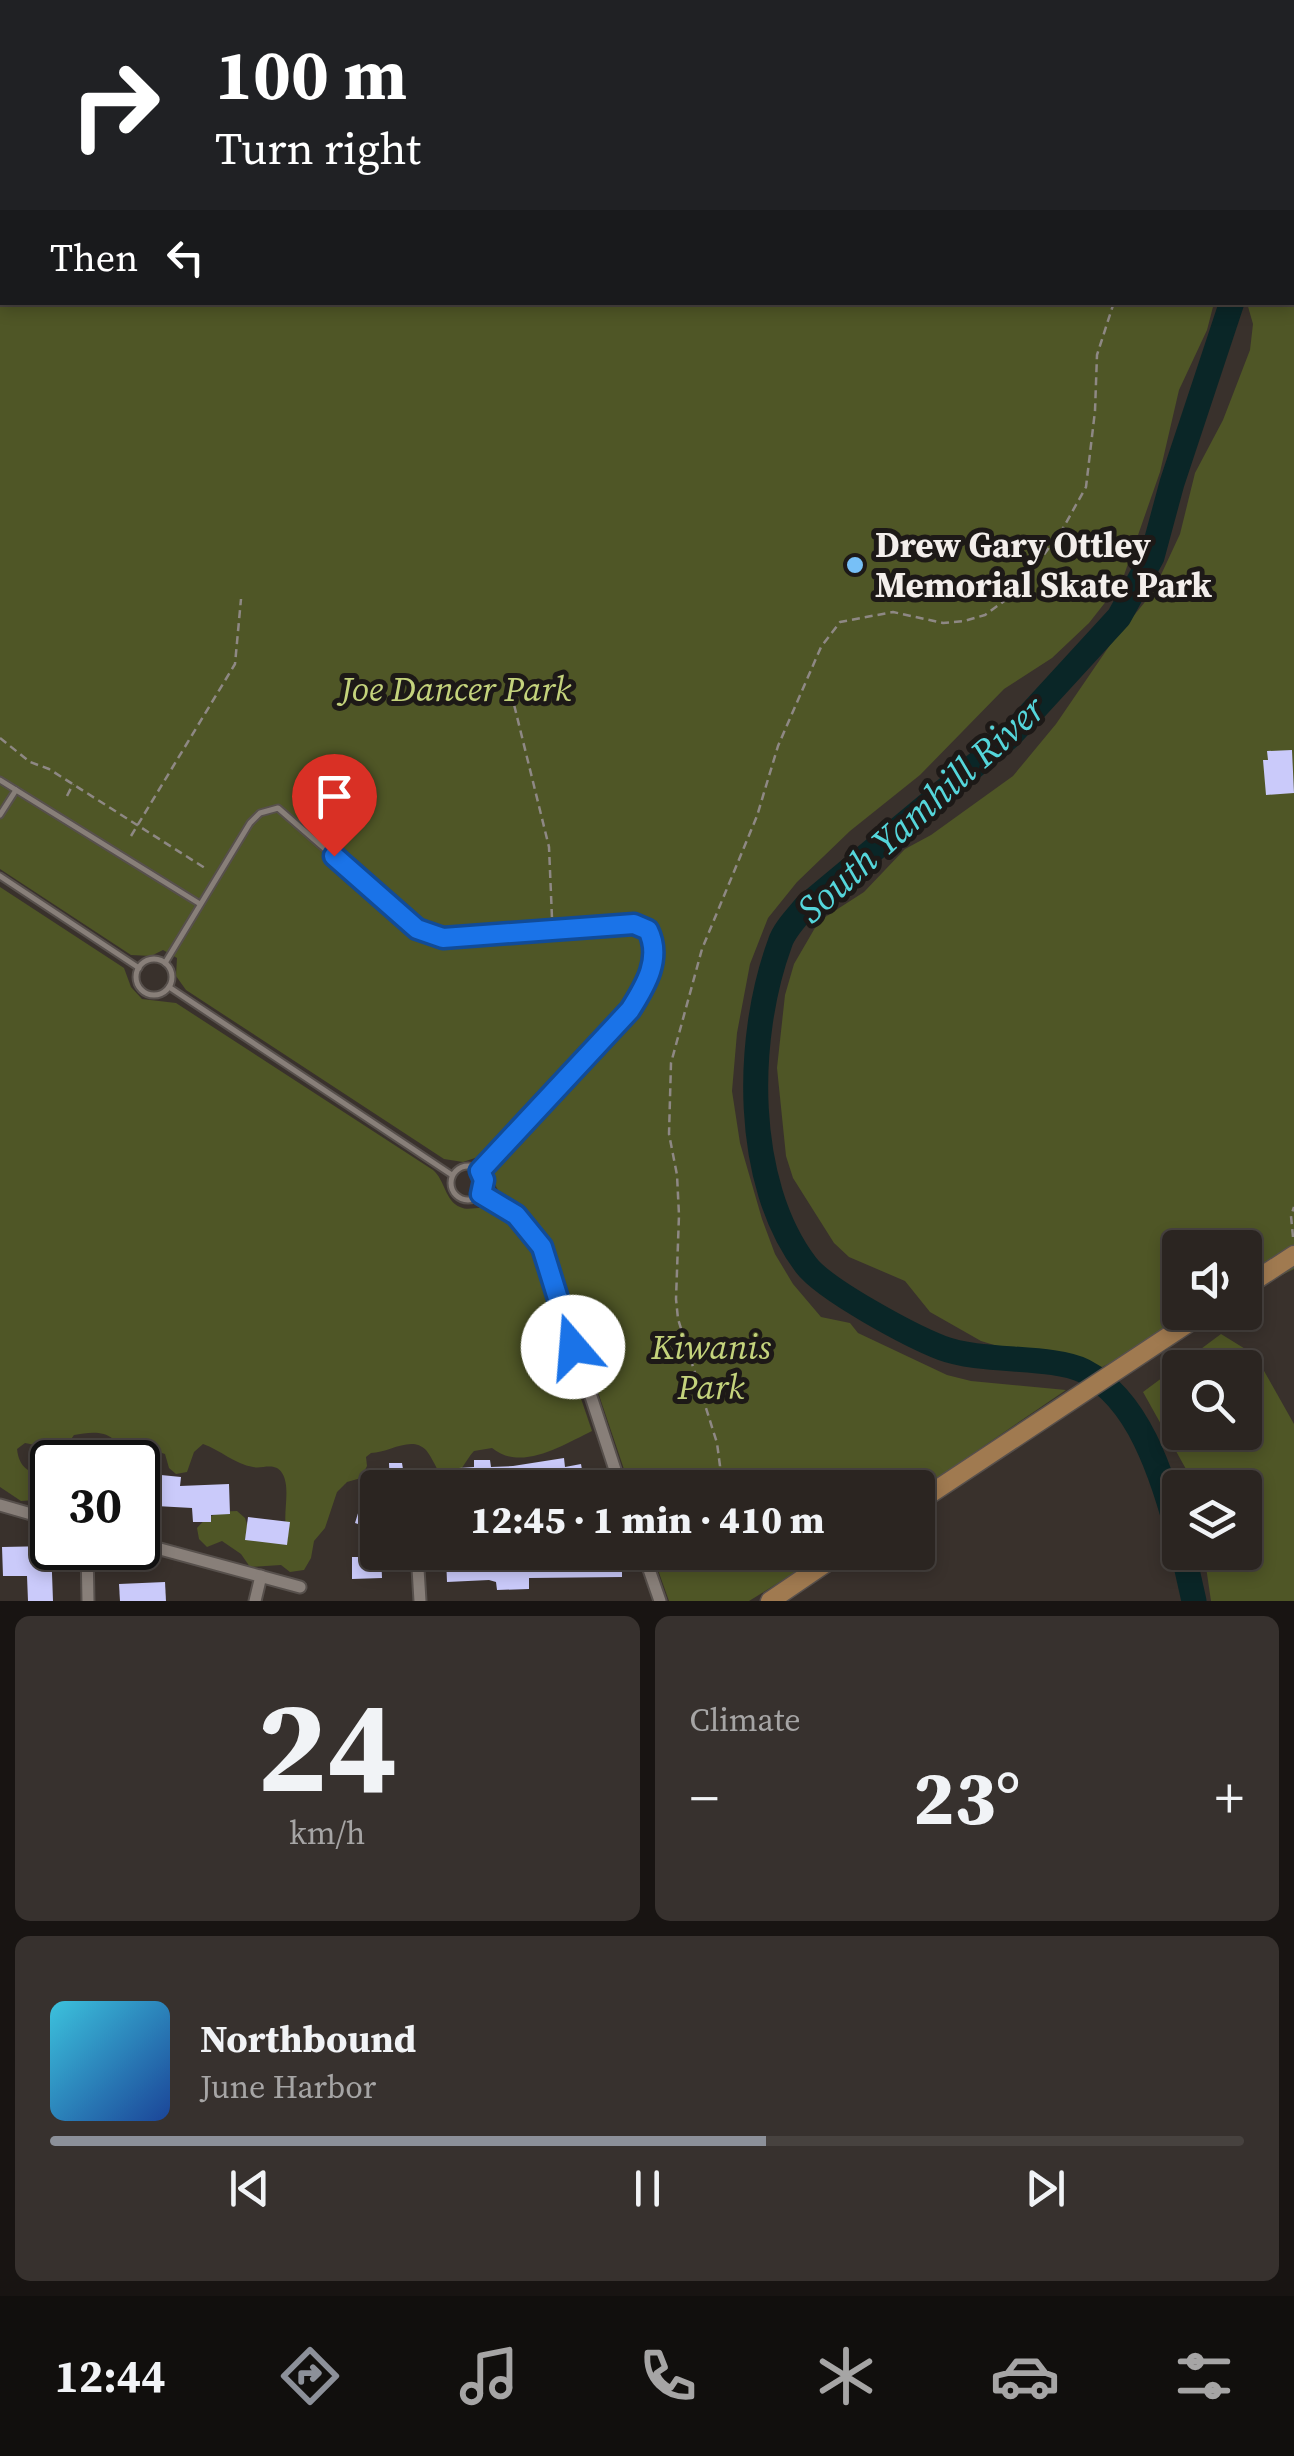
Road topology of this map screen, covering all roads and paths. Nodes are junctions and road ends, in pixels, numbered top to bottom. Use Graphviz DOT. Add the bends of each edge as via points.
graph roads {
  1 [pos="1113,305"];
  2 [pos="241,599"];
  3 [pos="508,680"];
  4 [pos="0,738"];
  5 [pos="0,780"];
  6 [pos="73,784"];
  7 [pos="16,790"];
  8 [pos="66,796"];
  9 [pos="0,815"];
  10 [pos="138,825"];
  11 [pos="131,836"];
  12 [pos="0,876"];
  13 [pos="218,876"];
  14 [pos="200,904"];
  15 [pos="552,930"];
  16 [pos="165,963"];
  17 [pos="139,968"];
  18 [pos="170,987"];
  19 [pos="480,1171"];
  20 [pos="452,1175"];
  21 [pos="481,1194"];
  22 [pos="1294,1207"];
  23 [pos="1294,1238"];
  24 [pos="1294,1255"];
  25 [pos="1262,1276"];
  26 [pos="1179,1330"];
  27 [pos="615,1470"];
  28 [pos="719,1470"];
  29 [pos="935,1491"];
  30 [pos="0,1506"];
  31 [pos="30,1514"];
  32 [pos="160,1548"];
  33 [pos="87,1570"];
  34 [pos="418,1570"];
  35 [pos="649,1570"];
  36 [pos="816,1570"];
  37 [pos="261,1576"];
  38 [pos="300,1587"];
  39 [pos="88,1601"];
  40 [pos="254,1601"];
  41 [pos="420,1601"];
  42 [pos="660,1601"];
  43 [pos="770,1601"];
  1 -- 28 [label="path" via="1097,355 1086,488 1062,530 1020,585 985,614 943,623 893,612 834,628 778,746 702,949 671,1062 669,1134 678,1188 678,1318 717,1442"];
  2 -- 10 [label="path" via="234,664"];
  3 -- 15 [label="path" via="549,847"];
  4 -- 6 [label="path"];
  5 -- 7 [label="lane"];
  6 -- 8 [label="path"];
  6 -- 10 [label="path"];
  7 -- 9 [label="lane"];
  7 -- 14 [label="lane"];
  10 -- 11 [label="path"];
  10 -- 13 [label="path"];
  12 -- 17 [label="lane"];
  13 -- 14 [label="lane"];
  13 -- 15 [label="lane" via="250,823 278,808 431,936"];
  14 -- 16 [label="lane"];
  15 -- 19 [label="lane" via="634,924 655,943 653,963 630,1010"];
  16 -- 17 [label="lane" via="154,960"];
  16 -- 18 [label="lane"];
  17 -- 18 [label="lane" via="144,992 155,996"];
  18 -- 20 [label="lane"];
  19 -- 20 [label="lane" via="465,1166"];
  19 -- 21 [label="lane"];
  20 -- 21 [label="lane" via="456,1196 472,1200"];
  21 -- 27 [label="street" via="516,1215 542,1247"];
  22 -- 23 [label="path"];
  24 -- 25 [label="main road"];
  26 -- 29 [label="main road"];
  30 -- 31 [label="street"];
  32 -- 37 [label="street"];
  33 -- 39 [label="street"];
  34 -- 41 [label="street"];
  35 -- 42 [label="street"];
  36 -- 43 [label="main road"];
  37 -- 38 [label="street"];
  37 -- 40 [label="street"];
}
